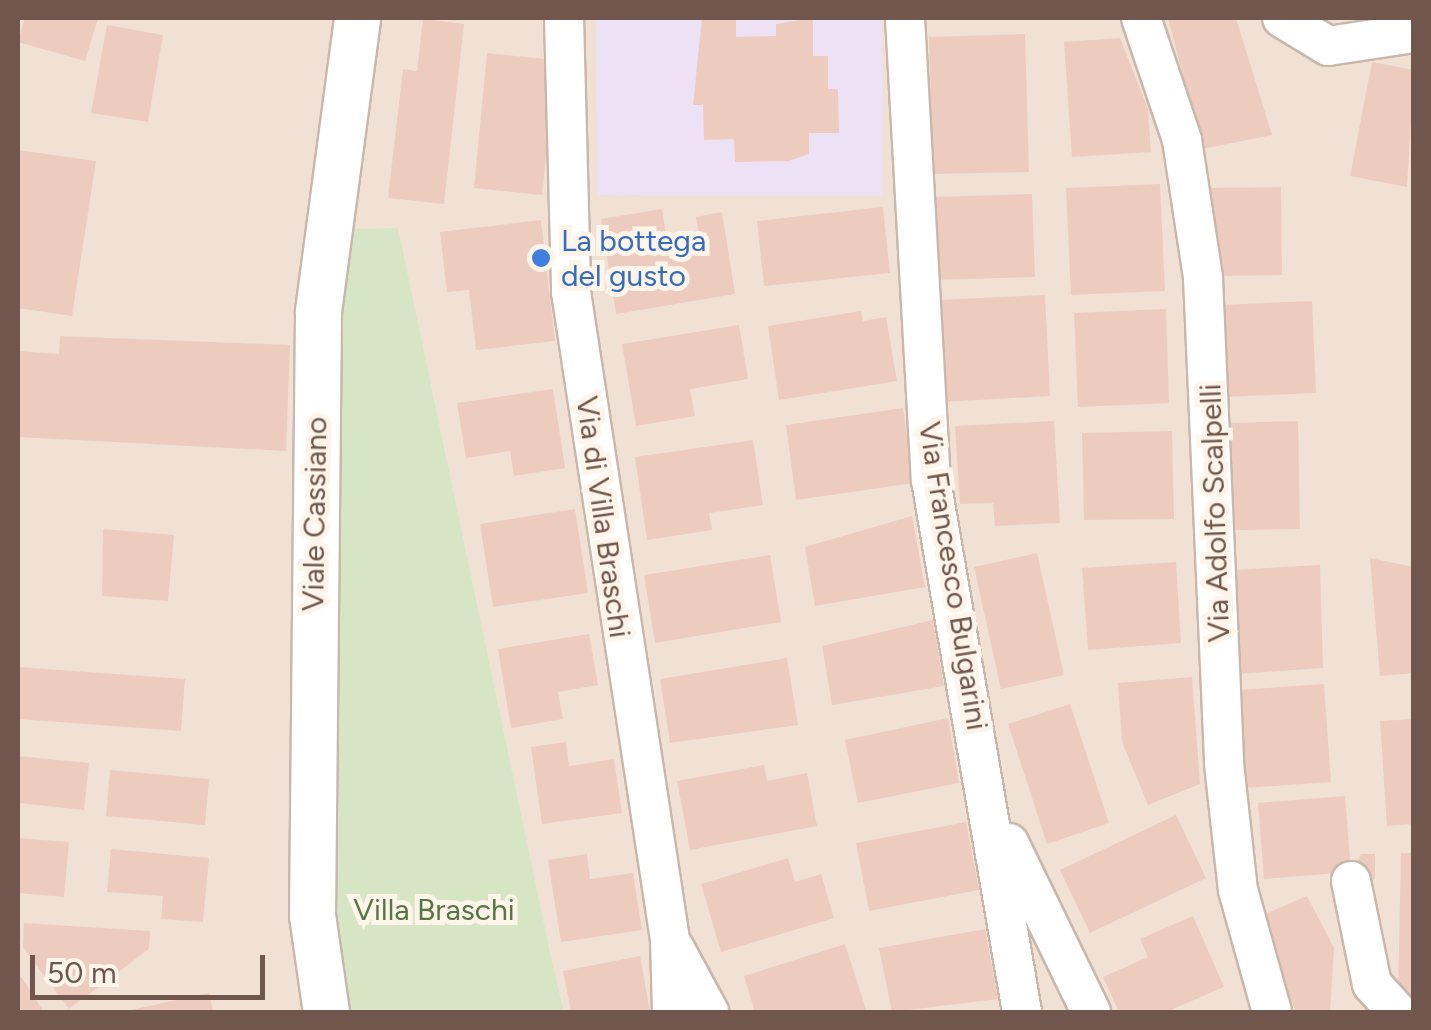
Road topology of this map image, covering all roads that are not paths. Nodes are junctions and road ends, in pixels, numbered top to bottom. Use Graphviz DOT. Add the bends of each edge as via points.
graph roads {
  1 [pos="357,18"];
  2 [pos="564,18"];
  3 [pos="905,18"];
  4 [pos="1141,18"];
  5 [pos="1282,18"];
  6 [pos="1414,34"];
  7 [pos="994,814"];
  8 [pos="1351,881"];
  9 [pos="670,940"];
  10 [pos="326,1012"];
  11 [pos="672,1012"];
  12 [pos="709,1012"];
  13 [pos="1022,1012"];
  14 [pos="1091,1012"];
  15 [pos="1272,1012"];
  16 [pos="1397,1012"];
  1 -- 10 [label="street, Viale Cassiano" via="318,312 312,896"];
  2 -- 9 [label="street, Via di Villa Braschi" via="571,292"];
  3 -- 7 [label="street, Via Francesco Bulgarini" via="932,480"];
  4 -- 15 [label="street, Via Adolfo Scalpelli" via="1182,140 1203,278 1224,764 1238,890"];
  5 -- 6 [label="street" via="1328,46"];
  7 -- 13 [label="street, Via Francesco Bulgarini"];
  7 -- 14 [label="street"];
  8 -- 16 [label="street" via="1372,984"];
  9 -- 11 [label="street, Via di Villa Braschi"];
  9 -- 12 [label="street"];
}
